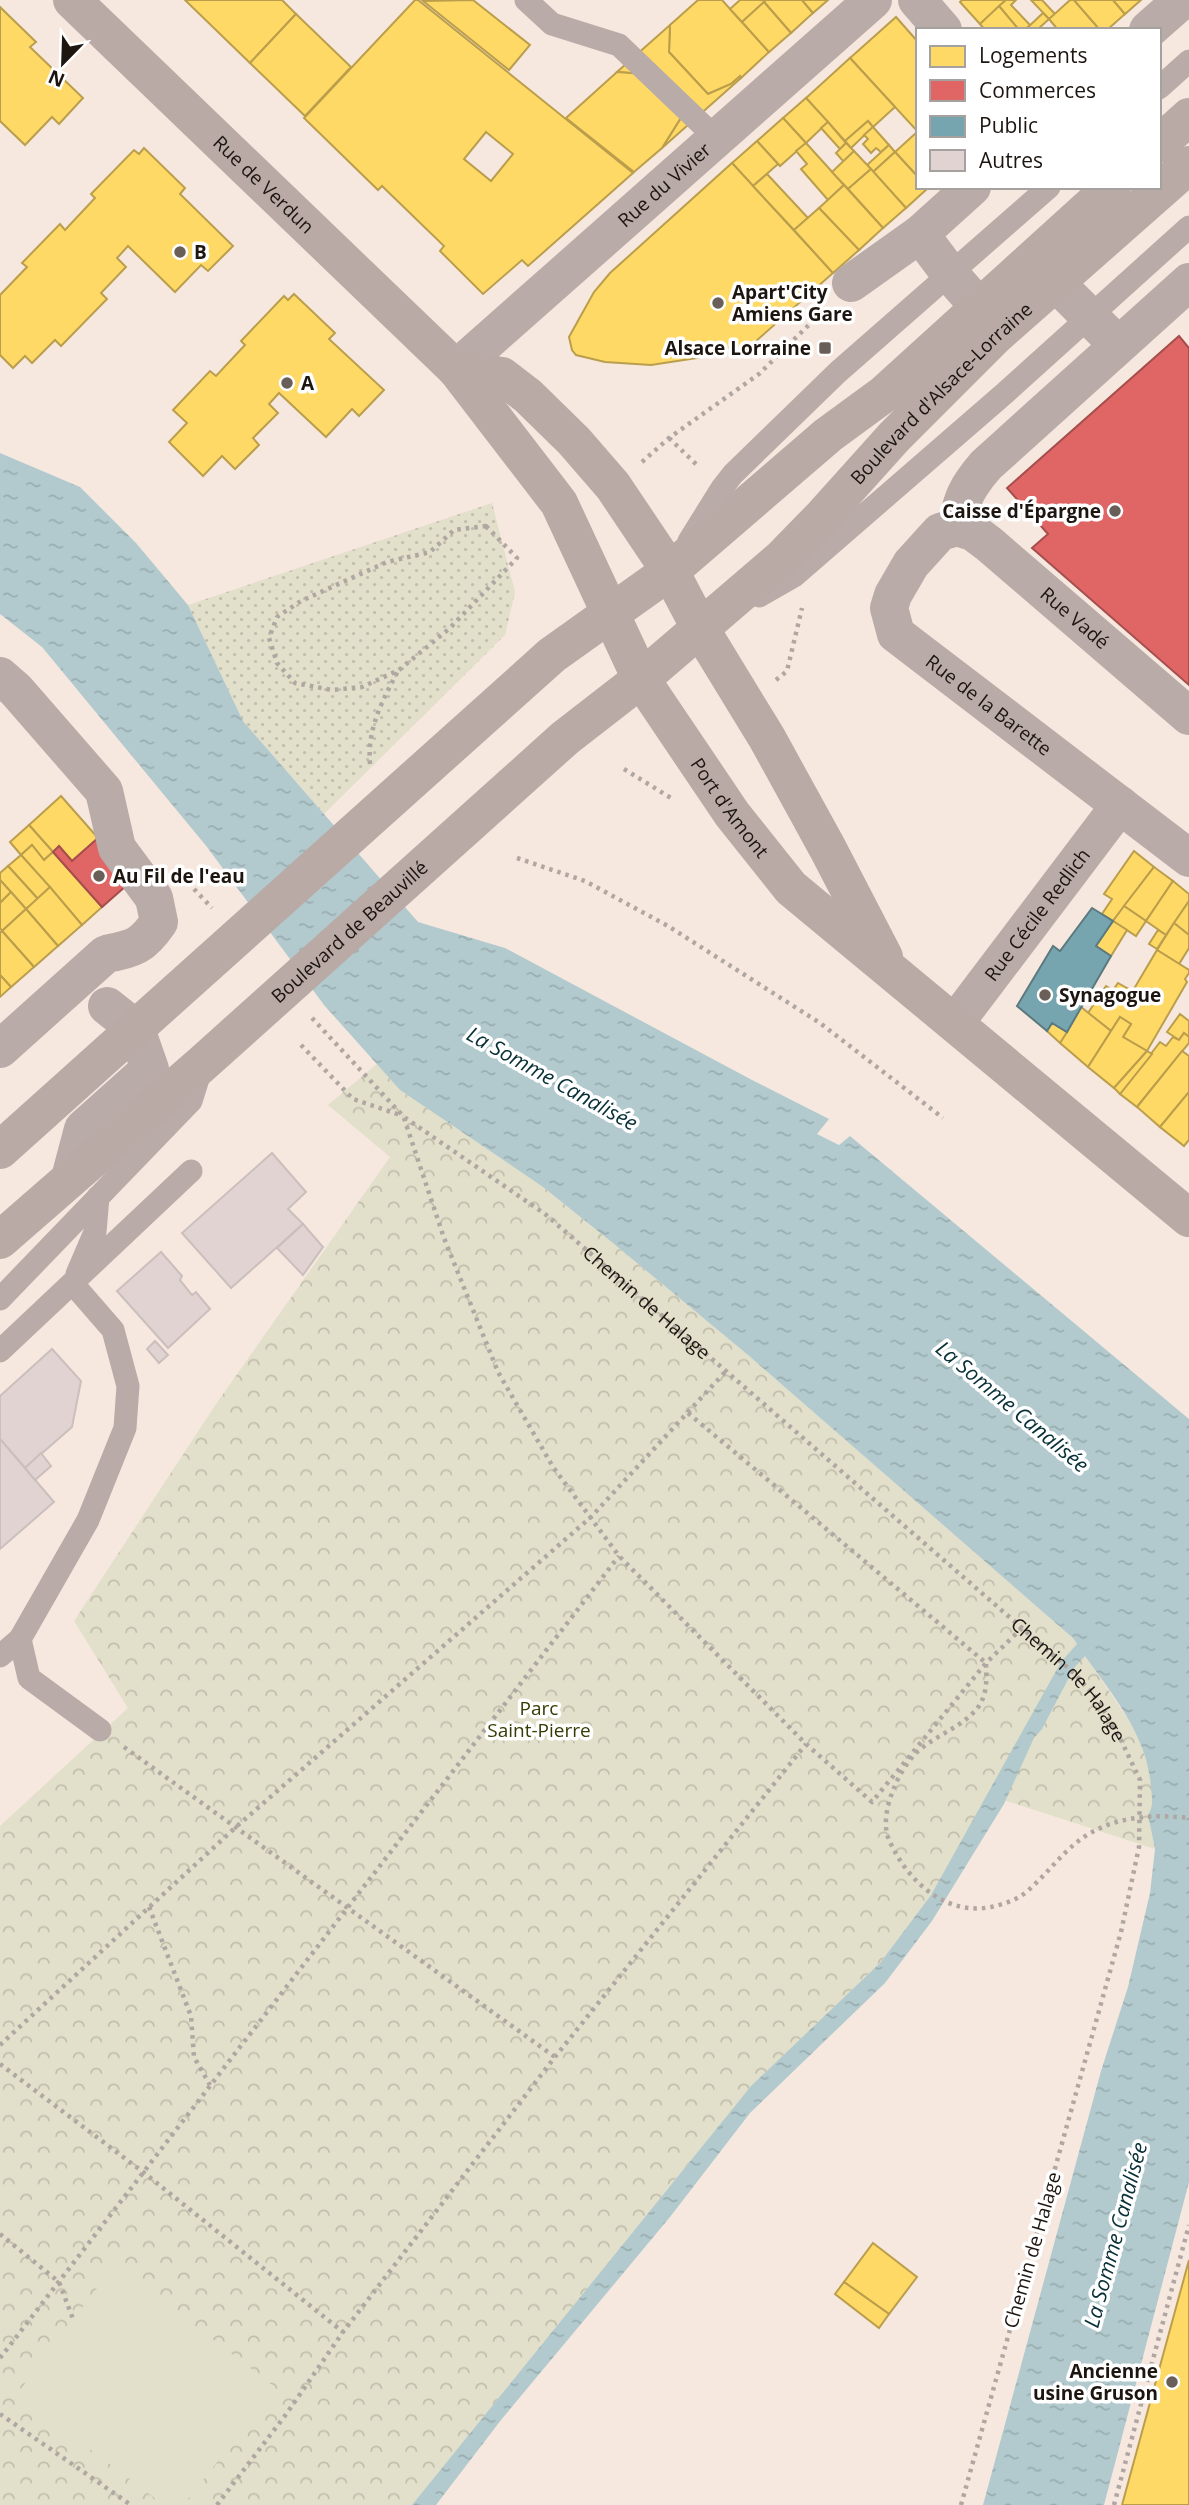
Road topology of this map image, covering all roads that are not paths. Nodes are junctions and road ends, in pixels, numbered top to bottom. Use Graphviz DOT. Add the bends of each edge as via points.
graph roads {
  1 [pos="72,0"];
  2 [pos="526,0"];
  3 [pos="873,0"];
  4 [pos="916,0"];
  5 [pos="1182,0"];
  6 [pos="941,28"];
  7 [pos="1150,28"];
  8 [pos="1189,61"];
  9 [pos="1161,86"];
  10 [pos="1189,117"];
  11 [pos="716,138"];
  12 [pos="1161,142"];
  13 [pos="1189,165"];
  14 [pos="970,189"];
  15 [pos="1047,189"];
  16 [pos="1110,189"];
  17 [pos="1189,227"];
  18 [pos="920,234"];
  19 [pos="950,274"];
  20 [pos="1189,282"];
  21 [pos="850,283"];
  22 [pos="1056,283"];
  23 [pos="980,308"];
  24 [pos="1090,317"];
  25 [pos="1118,345"];
  26 [pos="456,369"];
  27 [pos="957,527"];
  28 [pos="670,571"];
  29 [pos="611,613"];
  30 [pos="701,630"];
  31 [pos="0,676"];
  32 [pos="641,679"];
  33 [pos="1189,716"];
  34 [pos="1120,805"];
  35 [pos="1189,858"];
  36 [pos="890,968"];
  37 [pos="65,993"];
  38 [pos="147,1006"];
  39 [pos="955,1023"];
  40 [pos="0,1049"];
  41 [pos="0,1150"];
  42 [pos="191,1171"];
  43 [pos="84,1187"];
  44 [pos="1189,1218"];
  45 [pos="0,1240"];
  46 [pos="73,1284"];
  47 [pos="0,1299"];
  48 [pos="0,1351"];
  49 [pos="20,1640"];
  50 [pos="0,1657"];
  51 [pos="100,1730"];
  1 -- 26 [label="main road, Rue de Verdun"];
  2 -- 11 [label="lane" via="552,24 620,45"];
  3 -- 11 [label="street, Rue du Vivier"];
  4 -- 6 [label="street"];
  5 -- 7 [label="street"];
  8 -- 9 [label="lane"];
  10 -- 12 [label="main road"];
  11 -- 26 [label="street, Rue du Vivier"];
  13 -- 22 [label="main road, Boulevard d'Alsace-Lorraine"];
  14 -- 18 [label="street"];
  15 -- 19 [label="lane"];
  16 -- 23 [label="main road, Boulevard d'Alsace-Lorraine"];
  17 -- 24 [label="lane"];
  18 -- 19 [label="street"];
  18 -- 21 [label="street"];
  19 -- 23 [label="street"];
  19 -- 28 [label="lane" via="838,372 722,488"];
  20 -- 25 [label="street"];
  22 -- 24 [label="street"];
  22 -- 30 [label="main road, Boulevard d'Alsace-Lorraine" via="894,437 781,559"];
  23 -- 28 [label="main road, Boulevard d'Alsace-Lorraine"];
  24 -- 25 [label="street"];
  24 -- 30 [label="lane" via="794,576"];
  25 -- 27 [label="street" via="986,465 960,503"];
  26 -- 28 [label="main road" via="502,376 528,396 613,486"];
  26 -- 29 [label="main road, Rue de Verdun" via="559,503"];
  27 -- 33 [label="street, Rue Vadé" via="989,544"];
  27 -- 34 [label="street, Rue de la Barette" via="940,532 911,564 893,595 889,608 896,634"];
  28 -- 29 [label="main road"];
  28 -- 30 [label="main road, Port d'Amont"];
  29 -- 32 [label="main road, Port d'Amont"];
  29 -- 38 [label="main road" via="552,655 366,822"];
  30 -- 32 [label="main road, Boulevard de Beauvillé"];
  30 -- 36 [label="main road, Port d'Amont" via="767,738"];
  31 -- 37 [label="street" via="104,792 117,848 154,898 159,922 146,941 106,954"];
  32 -- 36 [label="main road, Port d'Amont" via="732,814 791,888"];
  32 -- 43 [label="main road, Boulevard de Beauvillé" via="565,738 233,1035"];
  34 -- 35 [label="street, Rue de la Barette"];
  34 -- 39 [label="street, Rue Cécile Redlich"];
  36 -- 39 [label="main road, Port d'Amont"];
  37 -- 38 [label="street"];
  37 -- 40 [label="street"];
  38 -- 41 [label="main road"];
  38 -- 43 [label="street" via="150,1069 83,1129"];
  39 -- 44 [label="main road, Port d'Amont"];
  42 -- 46 [label="lane"];
  43 -- 45 [label="main road, Boulevard de Beauvillé"];
  43 -- 46 [label="lane" via="95,1232"];
  43 -- 47 [label="lane"];
  46 -- 48 [label="lane"];
  46 -- 49 [label="lane" via="113,1330 128,1386 125,1429 88,1520"];
  49 -- 50 [label="lane"];
  49 -- 51 [label="lane" via="30,1678"];
}
